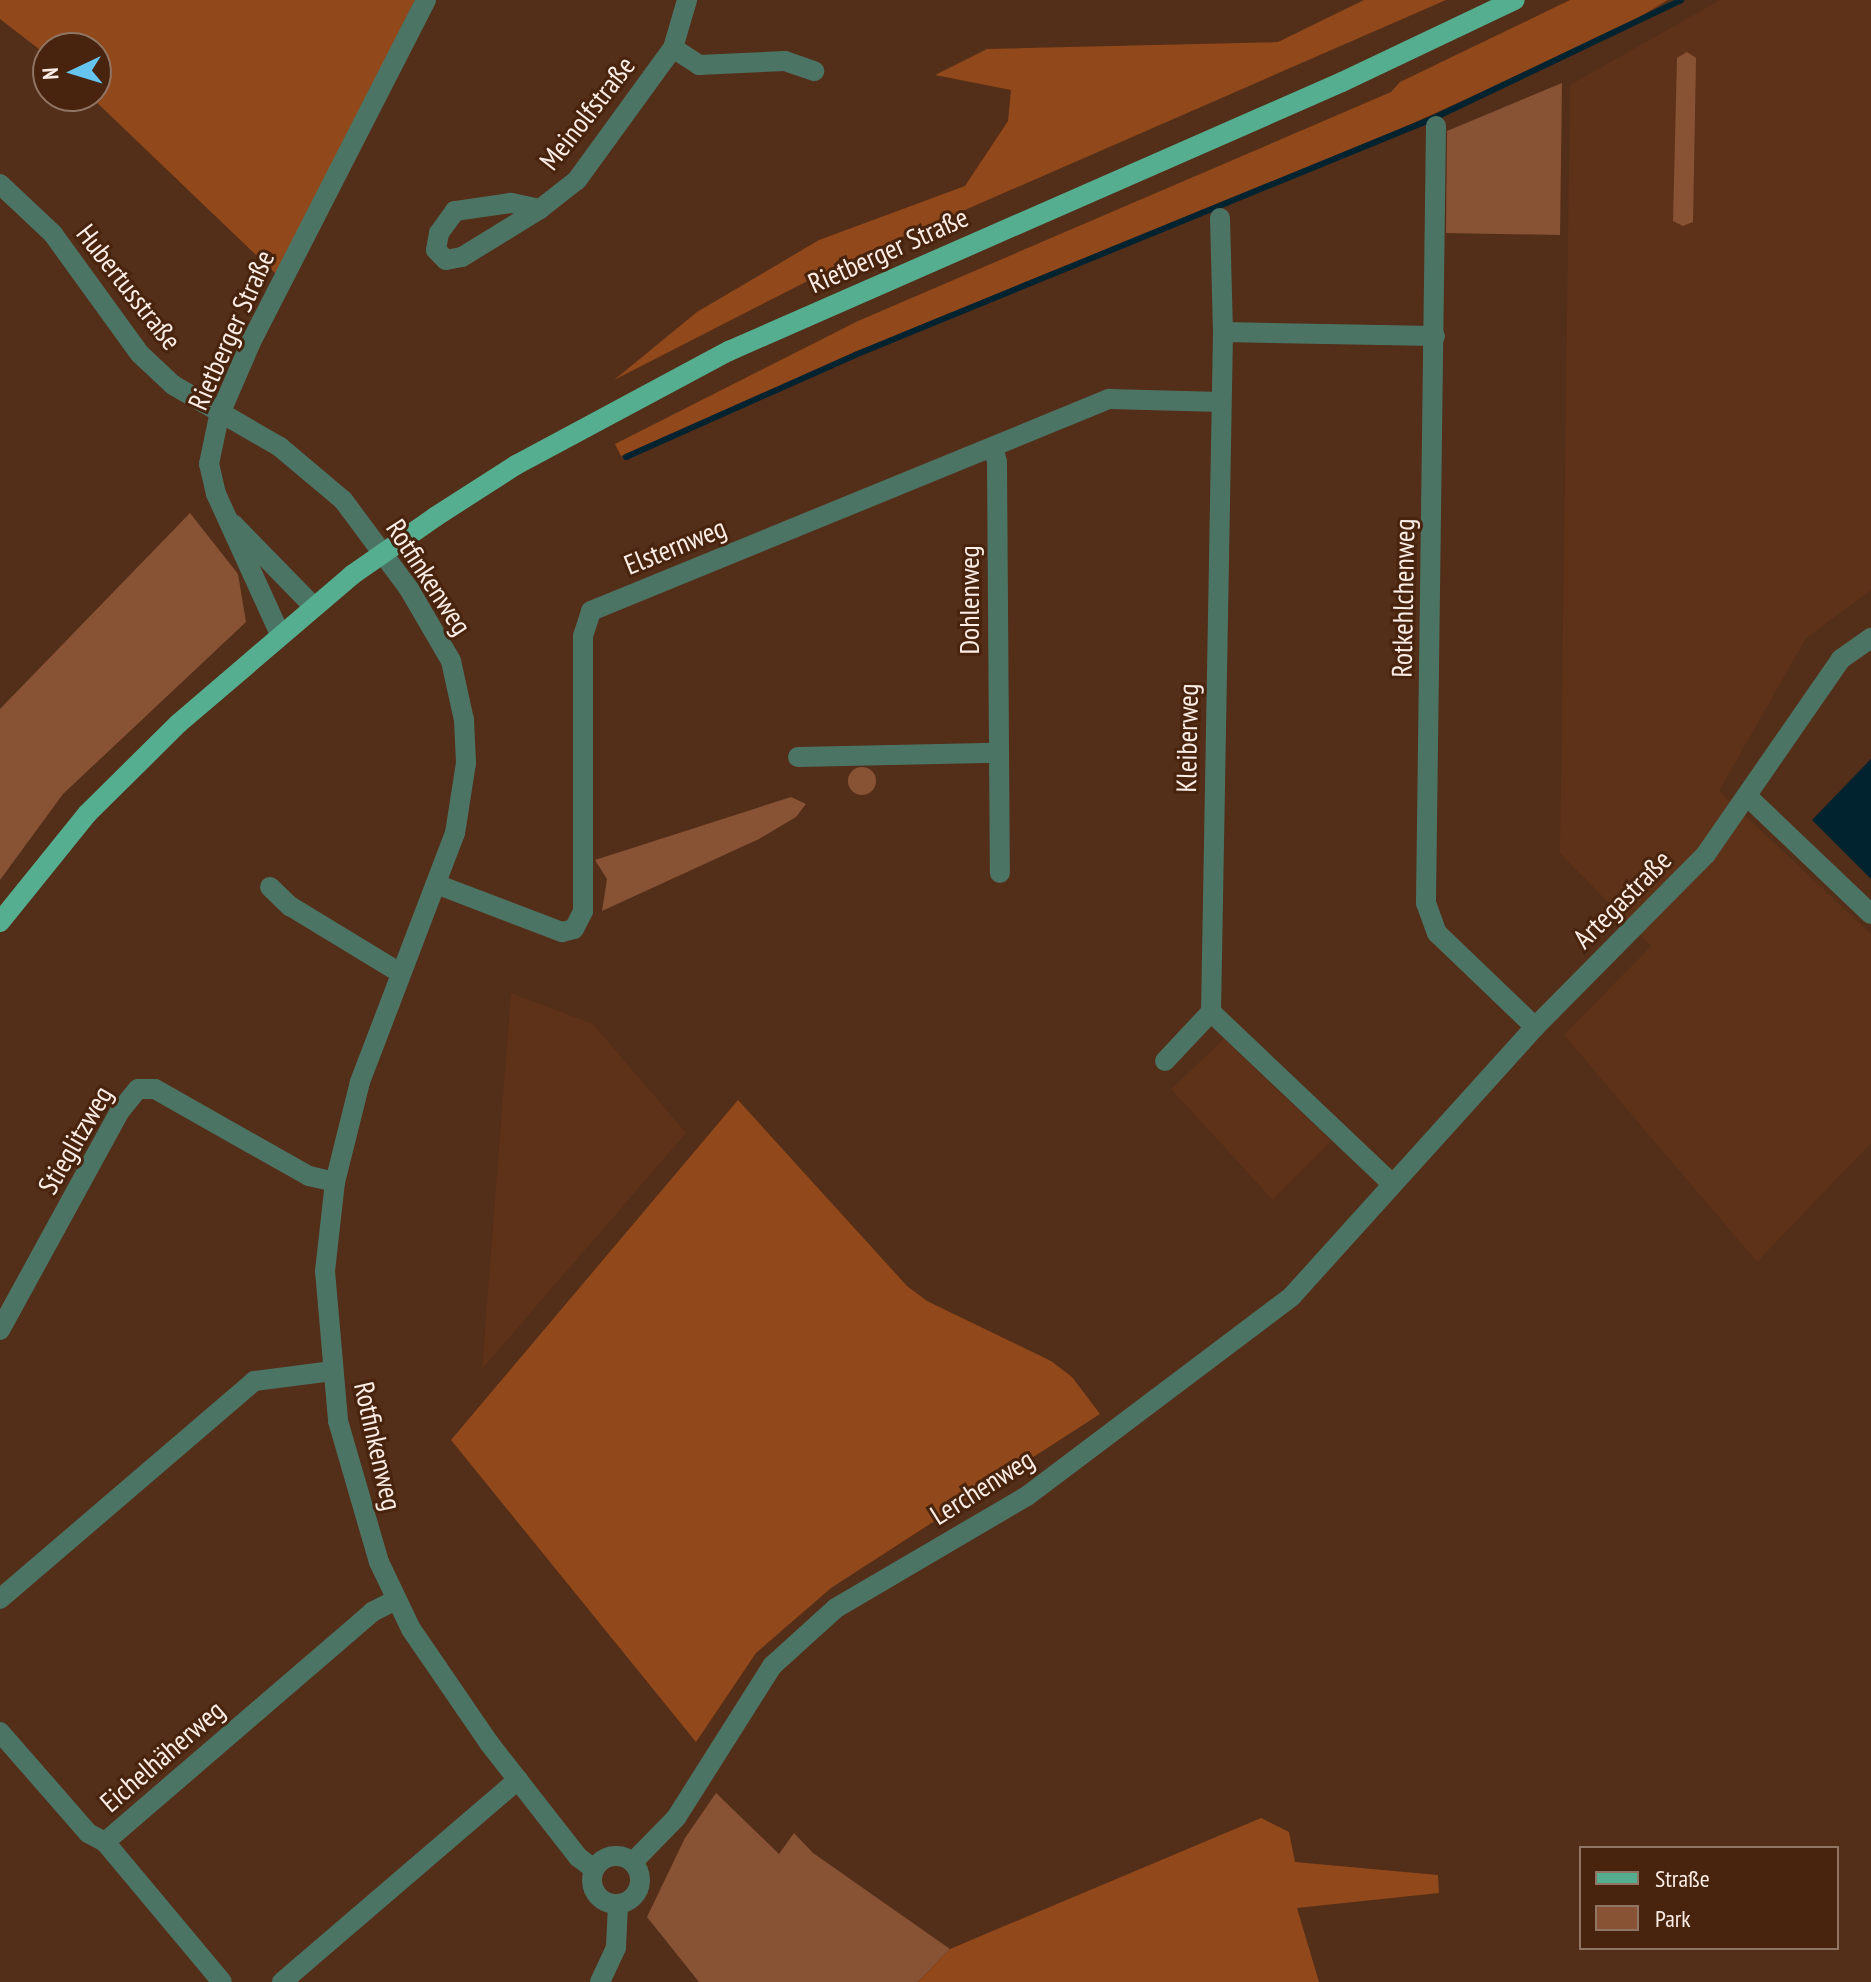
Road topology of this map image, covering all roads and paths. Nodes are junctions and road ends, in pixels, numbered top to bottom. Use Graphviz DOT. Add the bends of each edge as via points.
graph roads {
  1 [pos="426,0"];
  2 [pos="687,0"];
  3 [pos="1515,0"];
  4 [pos="673,48"];
  5 [pos="814,71"];
  6 [pos="1436,126"];
  7 [pos="0,184"];
  8 [pos="540,209"];
  9 [pos="1220,218"];
  10 [pos="1223,332"];
  11 [pos="1435,336"];
  12 [pos="1221,402"];
  13 [pos="219,416"];
  14 [pos="993,447"];
  15 [pos="227,518"];
  16 [pos="313,606"];
  17 [pos="279,632"];
  18 [pos="1871,638"];
  19 [pos="997,753"];
  20 [pos="798,757"];
  21 [pos="1747,796"];
  22 [pos="1000,873"];
  23 [pos="436,884"];
  24 [pos="270,887"];
  25 [pos="1871,914"];
  26 [pos="0,922"];
  27 [pos="400,973"];
  28 [pos="1211,1012"];
  29 [pos="1535,1027"];
  30 [pos="1165,1061"];
  31 [pos="335,1182"];
  32 [pos="1390,1182"];
  33 [pos="0,1330"];
  34 [pos="332,1371"];
  35 [pos="0,1599"];
  36 [pos="396,1600"];
  37 [pos="0,1732"];
  38 [pos="518,1780"];
  39 [pos="105,1842"];
  40 [pos="633,1862"];
  41 [pos="594,1869"];
  42 [pos="618,1904"];
  43 [pos="222,1982"];
  44 [pos="282,1982"];
  45 [pos="600,1982"];
  1 -- 13 [label="street, Rietberger Straße" via="251,342"];
  2 -- 4 [label="street, Meinolfstraße"];
  3 -- 16 [label="main road, Rietberger Straße, bridge" via="1342,82 729,351 516,465"];
  4 -- 5 [label="street, Meinolfstraße" via="699,65 785,61"];
  4 -- 8 [label="street, Meinolfstraße" via="577,180"];
  6 -- 11 [label="street, Rotkehlchenweg"];
  7 -- 13 [label="street, Hubertusstraße" via="53,234 140,354 183,395"];
  8 -- 8 [label="street, Meinolfstraße" via="462,257 446,260 436,250 439,233 455,211 511,203"];
  9 -- 10 [label="street, Kleiberweg"];
  10 -- 11 [label="street"];
  10 -- 12 [label="street, Kleiberweg"];
  11 -- 29 [label="street, Rotkehlchenweg" via="1426,903 1437,933"];
  12 -- 14 [label="street, Elsternweg" via="1109,399"];
  12 -- 28 [label="street, Kleiberweg"];
  13 -- 15 [label="street, Rietberger Straße" via="209,464"];
  13 -- 23 [label="street, Rotfinkenweg" via="280,447 343,500 409,589 451,661 464,720 466,763 455,833"];
  14 -- 19 [label="street, Dohlenweg"];
  14 -- 23 [label="street, Elsternweg" via="591,611 583,636 583,911 574,929 562,932"];
  15 -- 16 [label="street, Rietberger Straße"];
  15 -- 17 [label="street, Rietberger Straße"];
  16 -- 17 [label="main road, Rietberger Straße"];
  17 -- 26 [label="main road, Rietberger Straße" via="87,814"];
  18 -- 21 [label="street, Artegastraße" via="1841,659"];
  19 -- 20 [label="street"];
  19 -- 22 [label="street, Dohlenweg"];
  21 -- 25 [label="street"];
  21 -- 29 [label="street, Artegastraße" via="1706,854"];
  23 -- 27 [label="street, Rotfinkenweg"];
  24 -- 27 [label="street" via="290,906"];
  27 -- 31 [label="street, Rotfinkenweg" via="360,1082"];
  28 -- 30 [label="street"];
  28 -- 32 [label="street"];
  29 -- 32 [label="street, Artegastraße"];
  31 -- 33 [label="street, Stieglitzweg" via="309,1176 155,1089 138,1089 120,1111"];
  31 -- 34 [label="street, Rotfinkenweg" via="325,1271"];
  32 -- 40 [label="street, Lerchenweg" via="1292,1296 1027,1496 836,1608 772,1666 676,1818"];
  34 -- 35 [label="street" via="254,1381"];
  34 -- 36 [label="street, Rotfinkenweg" via="350,1476"];
  36 -- 38 [label="street, Rotfinkenweg" via="459,1702"];
  36 -- 39 [label="street, Eichelhäherweg" via="372,1612"];
  37 -- 39 [label="street" via="88,1833"];
  38 -- 41 [label="street, Rotfinkenweg" via="578,1857"];
  38 -- 44 [label="street"];
  39 -- 43 [label="street, Eichelhäherweg"];
  40 -- 41 [label="street" via="620,1855 605,1858"];
  40 -- 42 [label="street" via="640,1874 639,1888"];
  41 -- 42 [label="street" via="592,1886 601,1900"];
  42 -- 45 [label="street" via="616,1947"];
}
